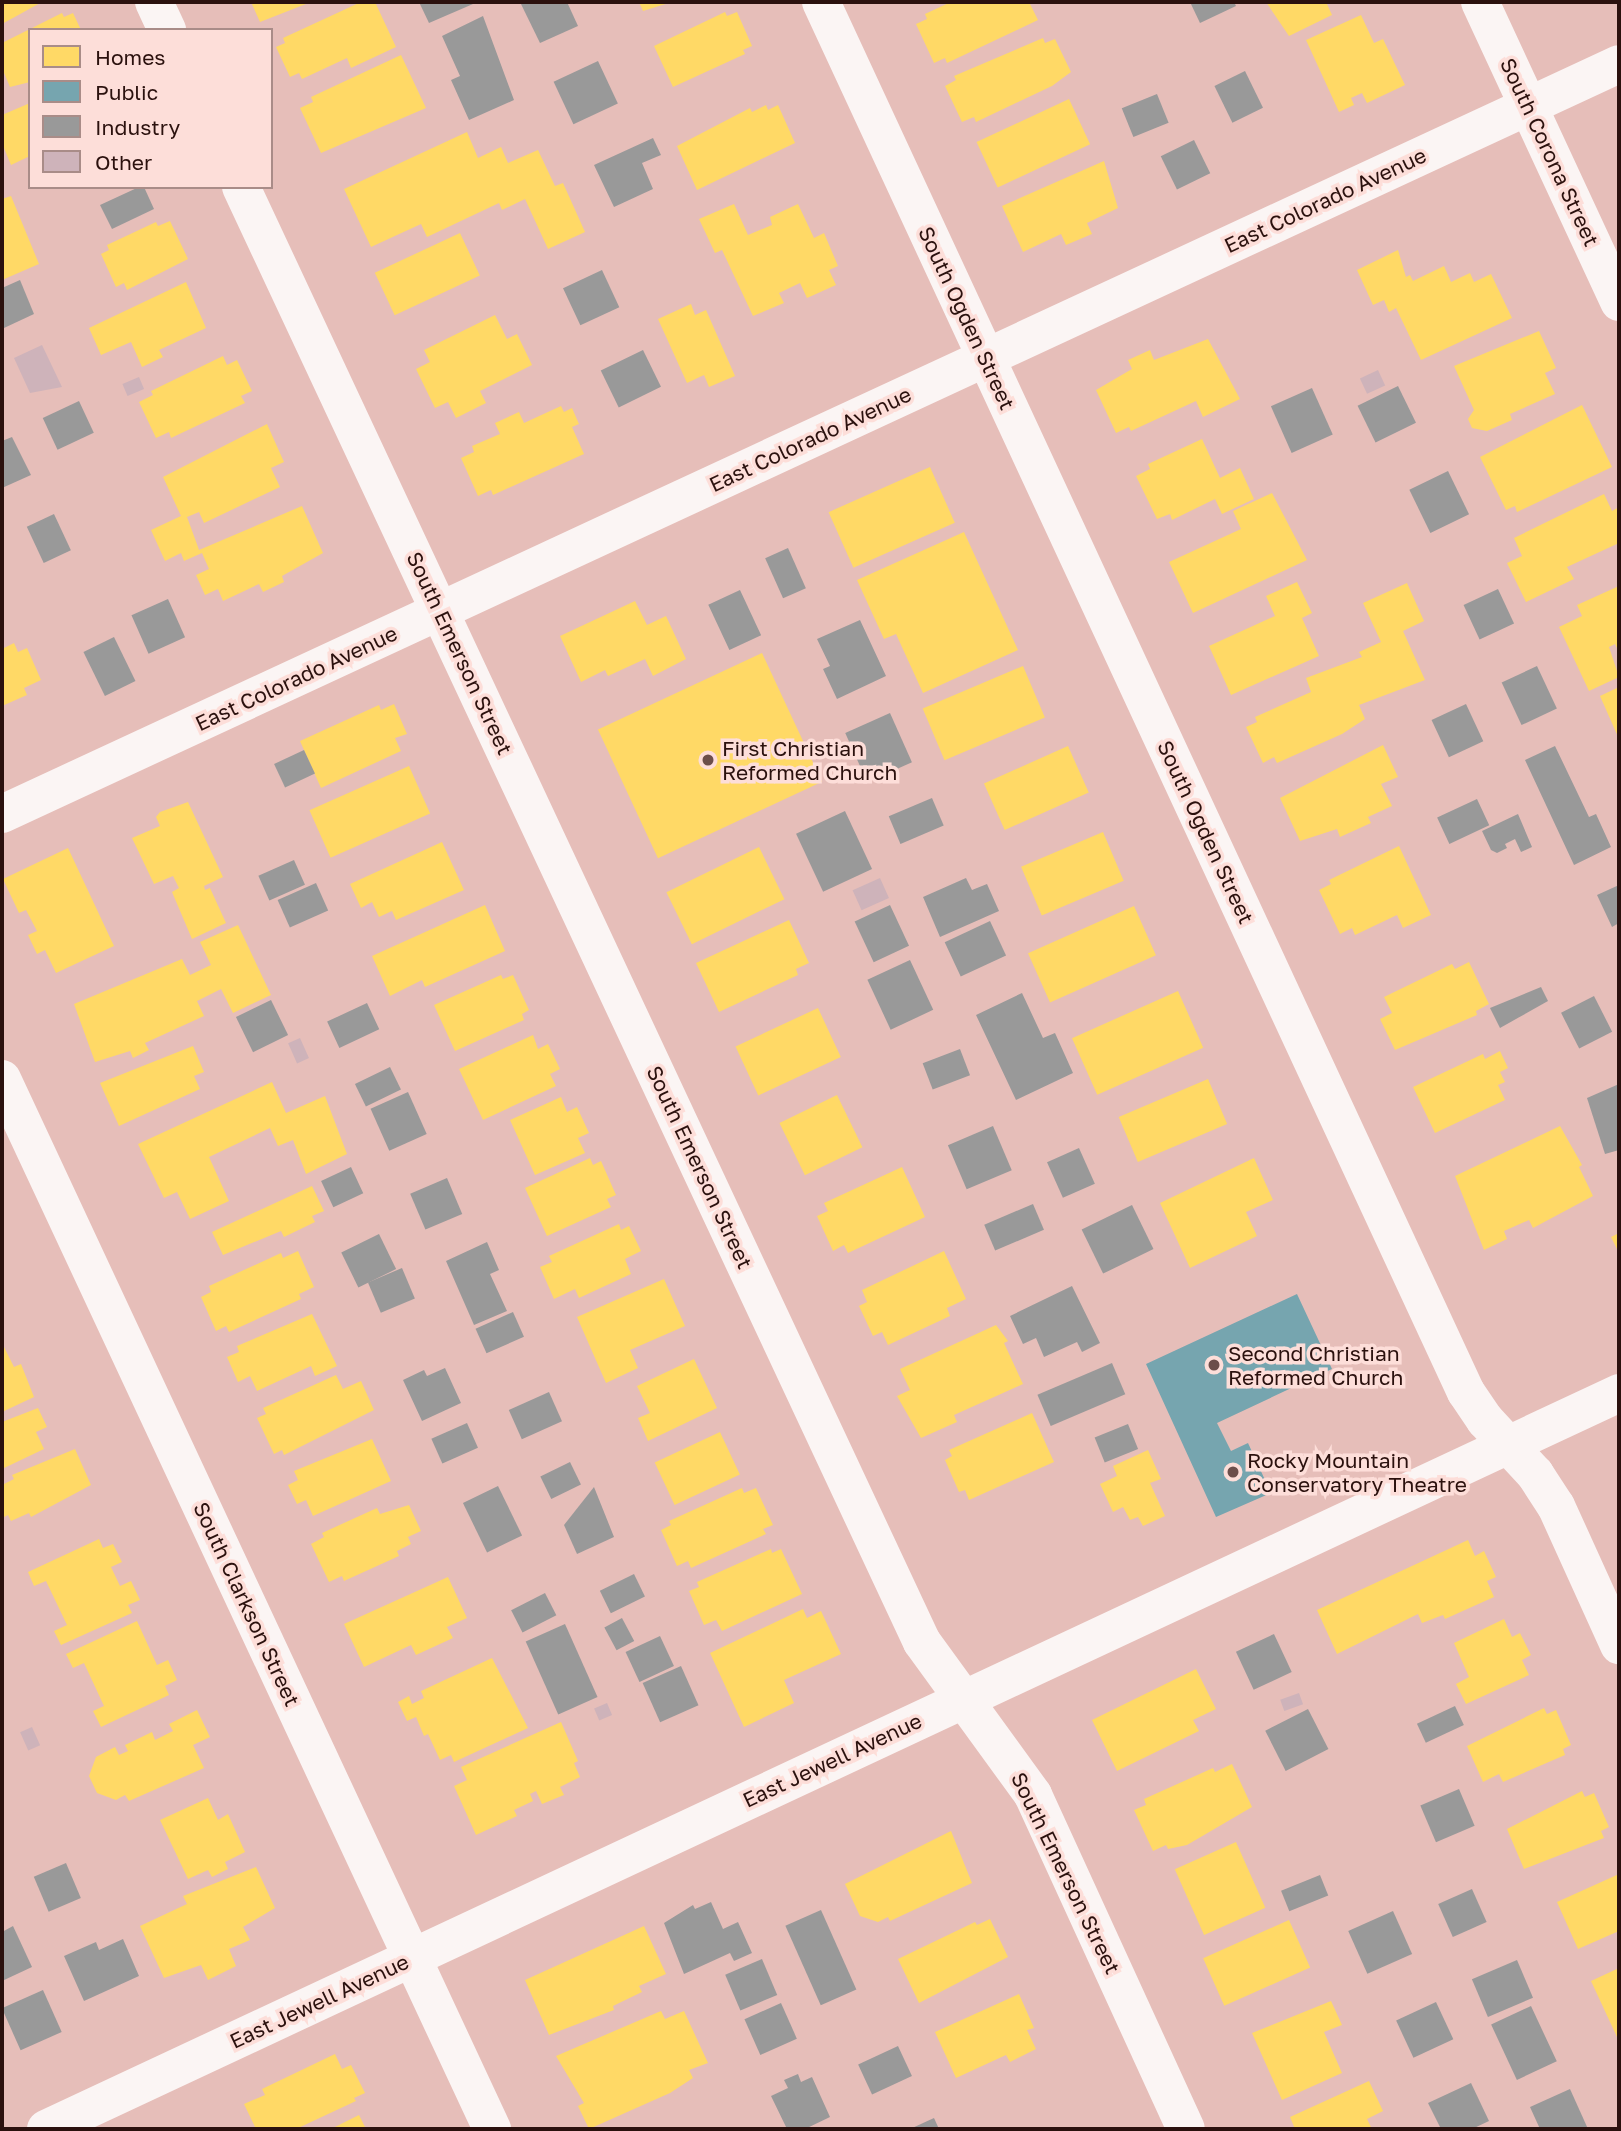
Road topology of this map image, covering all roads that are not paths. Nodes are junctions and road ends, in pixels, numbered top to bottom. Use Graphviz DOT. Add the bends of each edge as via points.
graph roads {
  1 [pos="154,2"];
  2 [pos="821,2"];
  3 [pos="1480,2"];
  4 [pos="166,28"];
  5 [pos="1619,64"];
  6 [pos="1528,106"];
  7 [pos="242,189"];
  8 [pos="1619,302"];
  9 [pos="985,358"];
  10 [pos="440,611"];
  11 [pos="2,814"];
  12 [pos="2,1079"];
  13 [pos="1619,1393"];
  14 [pos="1508,1444"];
  15 [pos="1619,1645"];
  16 [pos="962,1699"];
  17 [pos="411,1957"];
  18 [pos="46,2129"];
  19 [pos="492,2129"];
  20 [pos="1186,2129"];
  1 -- 4 [label="street"];
  2 -- 9 [label="street, South Ogden Street"];
  3 -- 6 [label="street, South Corona Street"];
  5 -- 6 [label="street, East Colorado Avenue"];
  6 -- 8 [label="street, South Corona Street"];
  6 -- 9 [label="street, East Colorado Avenue"];
  7 -- 10 [label="street, South Emerson Street"];
  9 -- 10 [label="street, East Colorado Avenue"];
  9 -- 14 [label="street, South Ogden Street" via="1466,1392"];
  10 -- 11 [label="street, East Colorado Avenue"];
  10 -- 16 [label="street, South Emerson Street" via="922,1642"];
  12 -- 17 [label="street, South Clarkson Street"];
  13 -- 14 [label="street, East Jewell Avenue"];
  14 -- 15 [label="street, South Ogden Street" via="1556,1506"];
  14 -- 16 [label="street, East Jewell Avenue"];
  16 -- 17 [label="street, East Jewell Avenue"];
  16 -- 20 [label="street, South Emerson Street" via="1033,1795"];
  17 -- 18 [label="street, East Jewell Avenue"];
  17 -- 19 [label="street, South Clarkson Street"];
}
